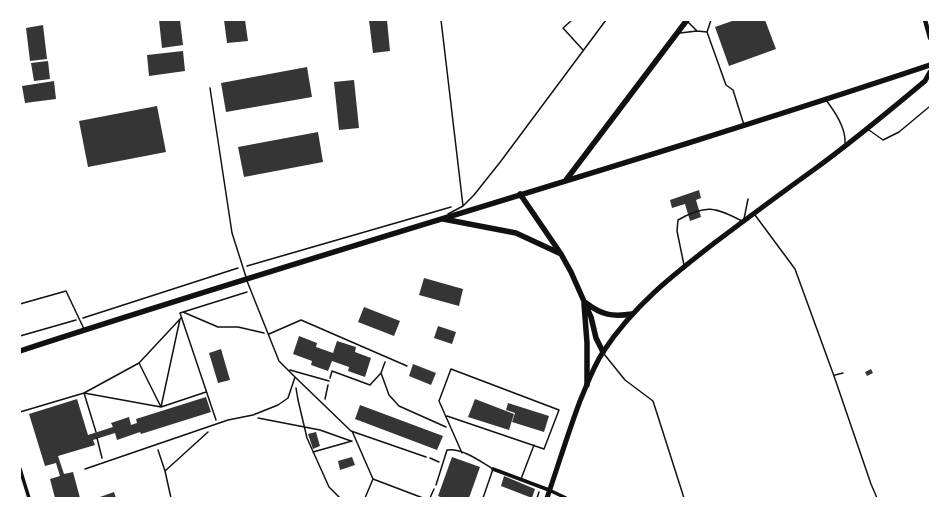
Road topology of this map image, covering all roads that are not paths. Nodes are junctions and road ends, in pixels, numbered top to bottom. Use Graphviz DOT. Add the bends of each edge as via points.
graph roads {
  1 [pos="441,20"];
  2 [pos="572,20"];
  3 [pos="606,20"];
  4 [pos="687,20"];
  5 [pos="711,20"];
  6 [pos="925,20"];
  7 [pos="697,31"];
  8 [pos="707,32"];
  9 [pos="678,33"];
  10 [pos="930,38"];
  11 [pos="583,50"];
  12 [pos="930,65"];
  13 [pos="930,72"];
  14 [pos="210,88"];
  15 [pos="826,99"];
  16 [pos="930,108"];
  17 [pos="744,125"];
  18 [pos="868,129"];
  19 [pos="845,147"];
  20 [pos="566,180"];
  21 [pos="520,194"];
  22 [pos="748,199"];
  23 [pos="463,206"];
  24 [pos="754,213"];
  25 [pos="441,218"];
  26 [pos="743,221"];
  27 [pos="561,254"];
  28 [pos="684,266"];
  29 [pos="247,279"];
  30 [pos="584,302"];
  31 [pos="20,304"];
  32 [pos="632,314"];
  33 [pos="84,330"];
  34 [pos="269,334"];
  35 [pos="20,351"];
  36 [pos="603,352"];
  37 [pos="407,366"];
  38 [pos="288,370"];
  39 [pos="842,373"];
  40 [pos="834,376"];
  41 [pos="295,377"];
  42 [pos="328,381"];
  43 [pos="586,385"];
  44 [pos="447,416"];
  45 [pos="351,431"];
  46 [pos="534,445"];
  47 [pos="462,452"];
  48 [pos="426,457"];
  49 [pos="20,469"];
  50 [pos="85,469"];
  51 [pos="493,470"];
  52 [pos="373,479"];
  53 [pos="521,480"];
  54 [pos="436,485"];
  55 [pos="549,490"];
  56 [pos="29,498"];
  57 [pos="365,498"];
  58 [pos="423,498"];
  59 [pos="483,498"];
  60 [pos="546,498"];
  61 [pos="566,498"];
  62 [pos="684,498"];
  63 [pos="877,498"];
  1 -- 23 [label="lane"];
  2 -- 11 [label="lane" via="563,28"];
  3 -- 11 [label="lane"];
  4 -- 7 [label="lane"];
  4 -- 9 [label="main road"];
  5 -- 8 [label="lane"];
  6 -- 10 [label="street"];
  7 -- 8 [label="lane"];
  7 -- 9 [label="lane"];
  8 -- 17 [label="lane" via="726,85 733,90"];
  9 -- 20 [label="main road"];
  11 -- 23 [label="lane" via="501,161"];
  12 -- 15 [label="main road"];
  13 -- 18 [label="main road" via="925,81"];
  14 -- 29 [label="lane" via="232,233"];
  15 -- 17 [label="main road"];
  15 -- 19 [label="lane" via="846,137"];
  16 -- 18 [label="lane" via="900,132 883,140"];
  17 -- 20 [label="main road"];
  18 -- 19 [label="main road"];
  19 -- 24 [label="main road"];
  20 -- 21 [label="main road"];
  21 -- 25 [label="main road"];
  21 -- 27 [label="main road"];
  22 -- 26 [label="lane"];
  23 -- 25 [label="lane"];
  24 -- 26 [label="main road"];
  24 -- 40 [label="lane" via="795,269"];
  25 -- 27 [label="main road" via="516,233"];
  25 -- 29 [label="main road"];
  26 -- 28 [label="main road"];
  26 -- 28 [label="lane" via="714,209 699,210 678,220 677,231"];
  27 -- 30 [label="main road"];
  28 -- 32 [label="main road" via="654,290"];
  29 -- 33 [label="main road"];
  29 -- 34 [label="lane"];
  30 -- 32 [label="main road" via="605,315 617,317"];
  30 -- 36 [label="main road" via="592,317 596,338"];
  30 -- 43 [label="main road" via="587,343"];
  31 -- 33 [label="lane" via="66,291"];
  32 -- 36 [label="main road"];
  33 -- 35 [label="main road"];
  34 -- 37 [label="lane" via="301,320"];
  34 -- 38 [label="lane" via="279,361"];
  36 -- 43 [label="main road"];
  36 -- 62 [label="lane" via="625,380 653,401"];
  38 -- 41 [label="lane"];
  38 -- 42 [label="lane"];
  39 -- 40 [label="lane"];
  40 -- 63 [label="lane"];
  41 -- 45 [label="lane"];
  41 -- 50 [label="lane" via="288,398 278,405"];
  43 -- 55 [label="main road"];
  44 -- 46 [label="lane"];
  44 -- 46 [label="lane" via="439,401 451,369 559,410 544,449"];
  44 -- 47 [label="lane"];
  45 -- 48 [label="lane"];
  45 -- 52 [label="lane"];
  46 -- 53 [label="lane"];
  47 -- 51 [label="lane"];
  47 -- 54 [label="lane" via="448,450"];
  49 -- 56 [label="street"];
  51 -- 53 [label="street"];
  51 -- 59 [label="lane"];
  52 -- 57 [label="lane"];
  52 -- 58 [label="lane"];
  53 -- 55 [label="street"];
  55 -- 60 [label="main road"];
  55 -- 61 [label="street"];
}
